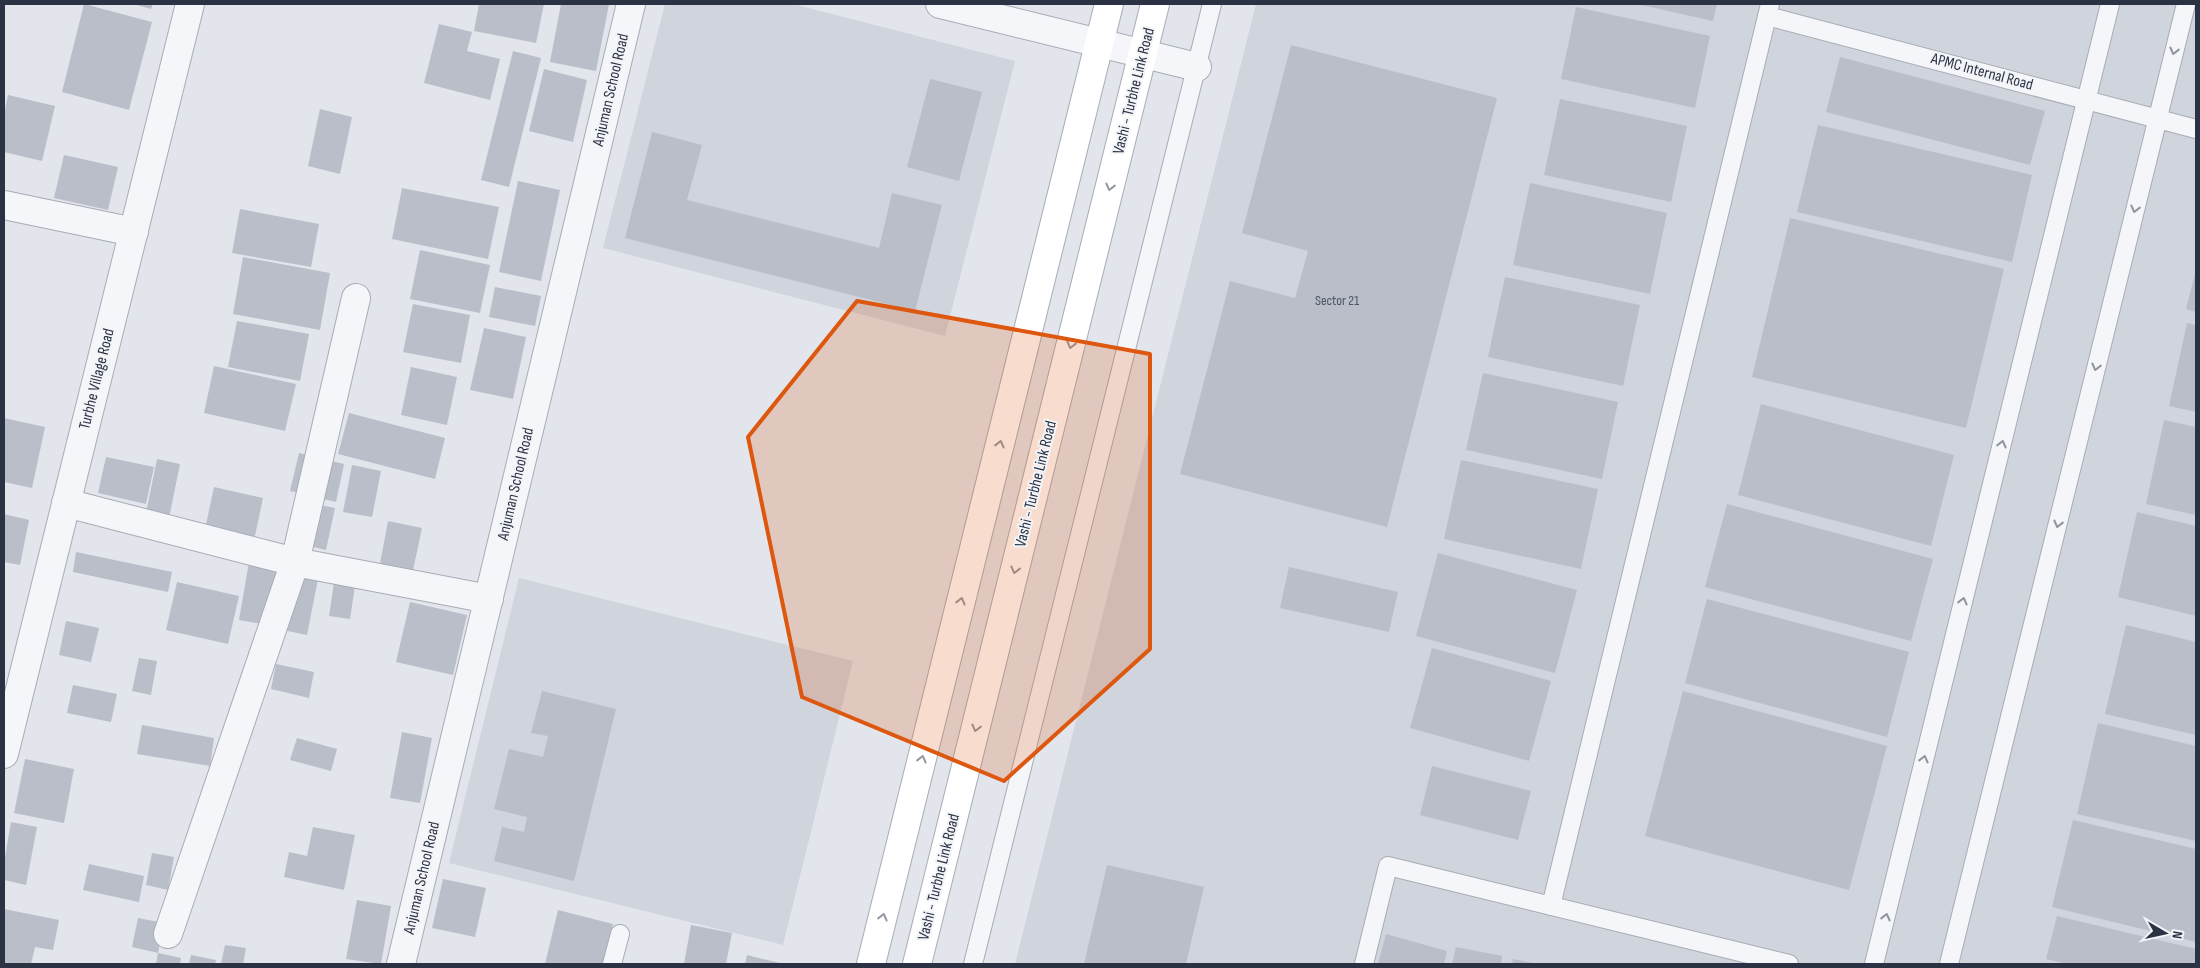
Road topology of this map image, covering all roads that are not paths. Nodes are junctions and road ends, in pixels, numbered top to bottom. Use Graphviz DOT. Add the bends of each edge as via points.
graph roads {
  1 [pos="190,4"];
  2 [pos="631,4"];
  3 [pos="940,4"];
  4 [pos="1108,4"];
  5 [pos="1155,4"];
  6 [pos="1212,4"];
  7 [pos="2110,4"];
  8 [pos="2186,4"];
  9 [pos="1769,10"];
  10 [pos="1099,43"];
  11 [pos="1143,54"];
  12 [pos="1197,67"];
  13 [pos="2086,100"];
  14 [pos="2158,118"];
  15 [pos="2196,128"];
  16 [pos="4,205"];
  17 [pos="134,232"];
  18 [pos="356,298"];
  19 [pos="66,503"];
  20 [pos="294,562"];
  21 [pos="489,599"];
  22 [pos="11,699"];
  23 [pos="4,754"];
  24 [pos="1550,906"];
  25 [pos="168,934"];
  26 [pos="620,934"];
  27 [pos="401,964"];
  28 [pos="612,964"];
  29 [pos="871,964"];
  30 [pos="917,964"];
  31 [pos="973,964"];
  32 [pos="1364,964"];
  33 [pos="1789,964"];
  34 [pos="1874,964"];
  35 [pos="1950,964"];
  1 -- 17 [label="street, Turbhe Village Road"];
  2 -- 21 [label="street, Anjuman School Road"];
  3 -- 10 [label="street"];
  4 -- 10 [label="main road"];
  5 -- 11 [label="main road, Vashi - Turbhe Link Road"];
  6 -- 12 [label="lane"];
  7 -- 13 [label="lane"];
  8 -- 14 [label="lane, one-way"];
  9 -- 13 [label="lane, APMC Internal Road"];
  9 -- 24 [label="lane"];
  10 -- 11 [label="street"];
  29 -- 10 [label="main road, one-way"];
  11 -- 12 [label="street"];
  11 -- 30 [label="main road, Vashi - Turbhe Link Road, one-way"];
  12 -- 31 [label="lane"];
  13 -- 14 [label="lane, APMC Internal Road"];
  34 -- 13 [label="lane, one-way"];
  14 -- 15 [label="lane, APMC Internal Road"];
  14 -- 35 [label="lane, one-way"];
  16 -- 17 [label="street"];
  17 -- 19 [label="street, Turbhe Village Road"];
  18 -- 20 [label="street"];
  19 -- 20 [label="street"];
  19 -- 22 [label="street, Turbhe Village Road"];
  20 -- 21 [label="street"];
  20 -- 25 [label="street"];
  21 -- 27 [label="street, Anjuman School Road"];
  22 -- 23 [label="street, Turbhe Village Road"];
  24 -- 32 [label="lane" via="1388,866"];
  24 -- 33 [label="lane"];
  26 -- 28 [label="lane"];
}
